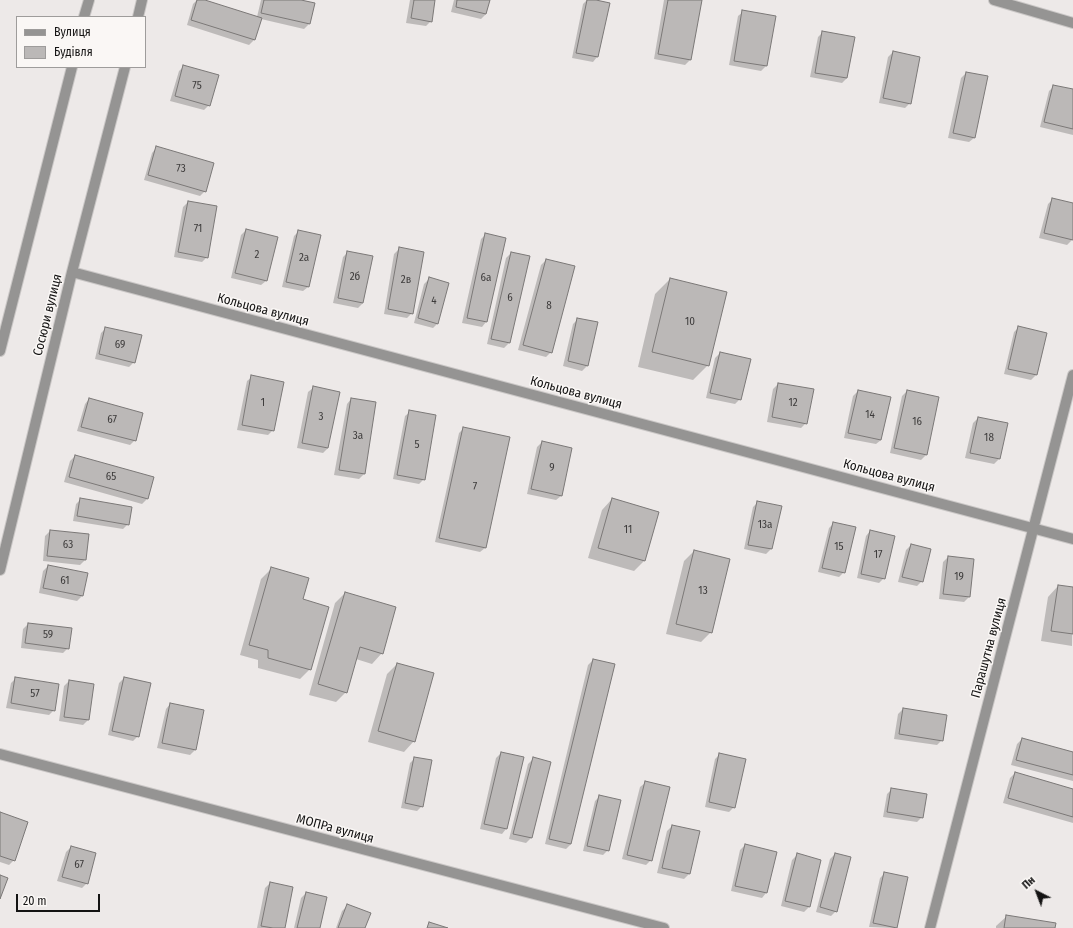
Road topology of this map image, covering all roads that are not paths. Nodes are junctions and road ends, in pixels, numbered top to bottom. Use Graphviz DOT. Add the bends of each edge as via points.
graph roads {
  1 [pos="88,0"];
  2 [pos="142,0"];
  3 [pos="994,0"];
  4 [pos="84,16"];
  5 [pos="138,16"];
  6 [pos="1073,23"];
  7 [pos="72,68"];
  8 [pos="125,68"];
  9 [pos="72,272"];
  10 [pos="0,351"];
  11 [pos="1073,375"];
  12 [pos="1033,528"];
  13 [pos="1073,539"];
  14 [pos="0,570"];
  15 [pos="0,754"];
  16 [pos="664,928"];
  17 [pos="930,928"];
  1 -- 4 [label="street"];
  2 -- 5 [label="street"];
  3 -- 6 [label="street"];
  7 -- 10 [label="street"];
  8 -- 9 [label="street, Сосюри вулиця"];
  9 -- 12 [label="street, Кольцова вулиця"];
  9 -- 14 [label="street, Сосюри вулиця"];
  11 -- 12 [label="street, Парашутна вулиця"];
  12 -- 13 [label="street, Кольцова вулиця"];
  12 -- 17 [label="street, Парашутна вулиця"];
  15 -- 16 [label="street, МОПРа вулиця"];
}
